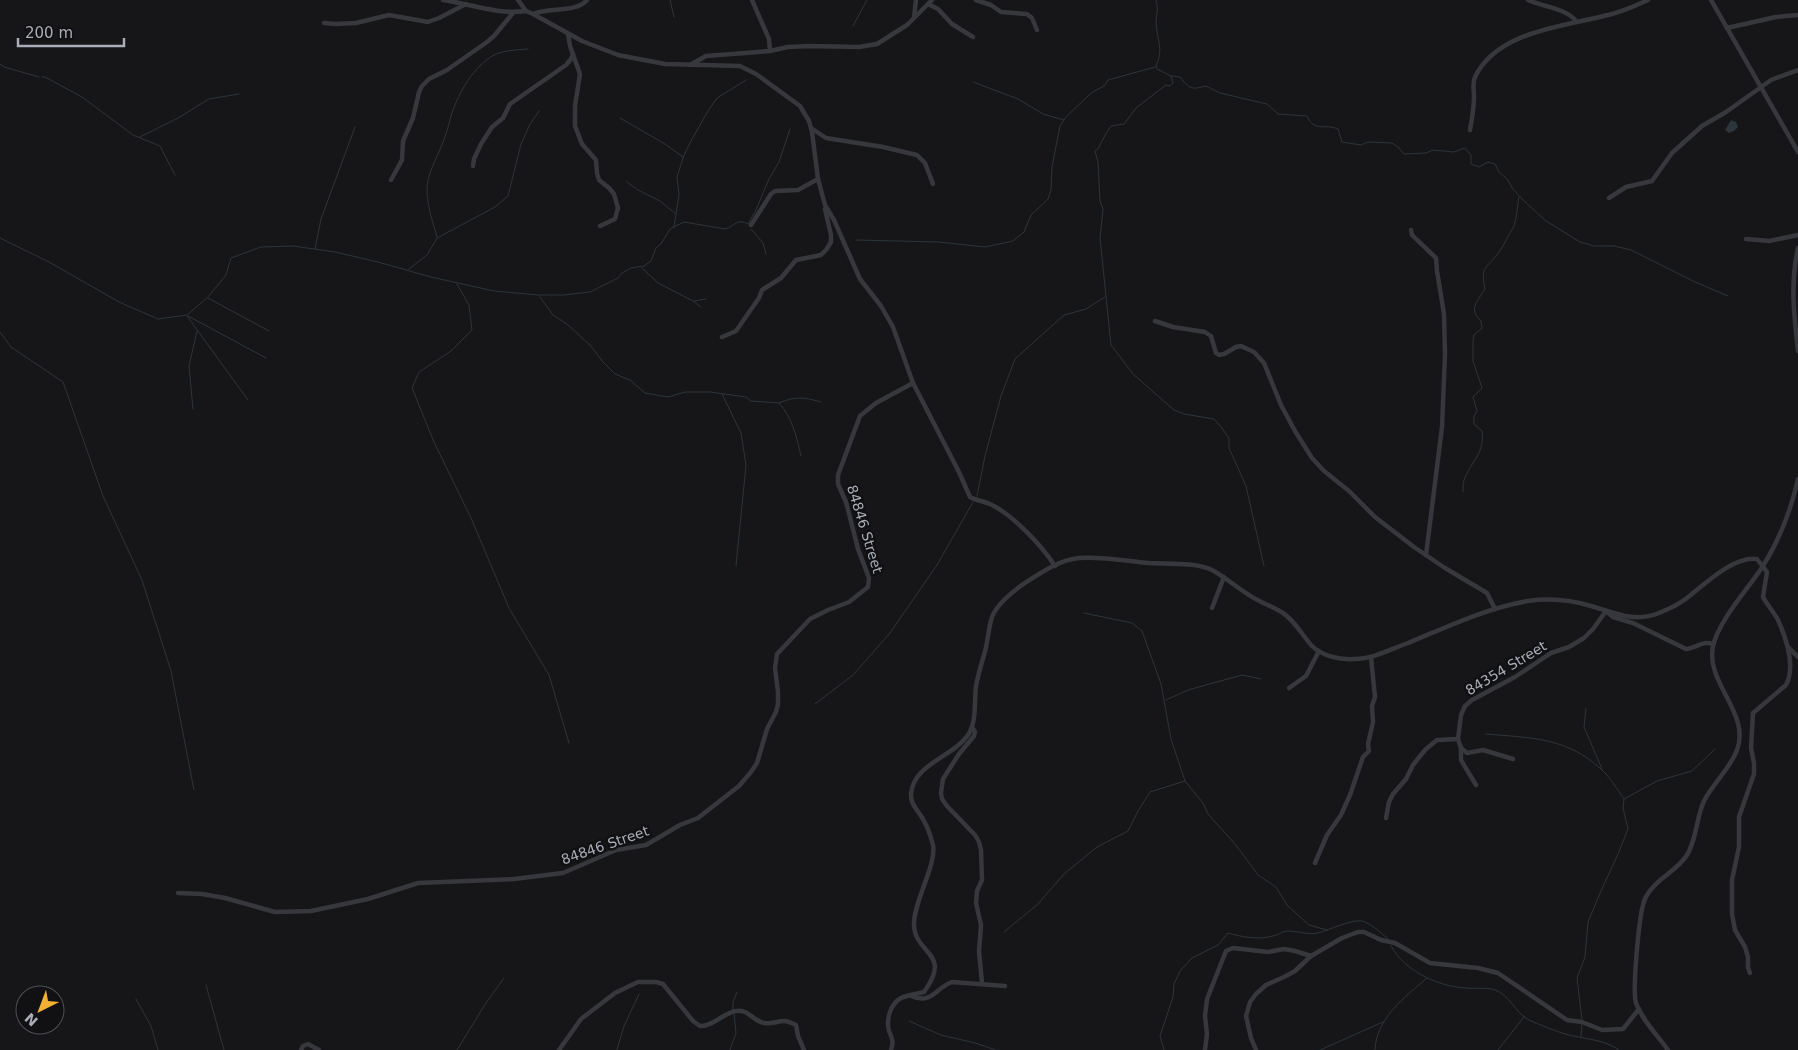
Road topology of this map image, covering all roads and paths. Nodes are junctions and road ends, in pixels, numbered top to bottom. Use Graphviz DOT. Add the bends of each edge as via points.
graph roads {
  1 [pos="443,0"];
  2 [pos="518,0"];
  3 [pos="587,0"];
  4 [pos="752,0"];
  5 [pos="916,0"];
  6 [pos="976,0"];
  7 [pos="1528,0"];
  8 [pos="1648,0"];
  9 [pos="1711,0"];
  10 [pos="930,2"];
  11 [pos="466,4"];
  12 [pos="526,10"];
  13 [pos="513,13"];
  14 [pos="533,14"];
  15 [pos="1798,15"];
  16 [pos="914,18"];
  17 [pos="1576,21"];
  18 [pos="324,23"];
  19 [pos="1728,28"];
  20 [pos="1037,30"];
  21 [pos="568,34"];
  22 [pos="973,37"];
  23 [pos="770,51"];
  24 [pos="573,54"];
  25 [pos="690,65"];
  26 [pos="1798,70"];
  27 [pos="1762,86"];
  28 [pos="810,127"];
  29 [pos="1470,130"];
  30 [pos="1798,152"];
  31 [pos="473,166"];
  32 [pos="391,180"];
  33 [pos="818,180"];
  34 [pos="933,184"];
  35 [pos="1609,198"];
  36 [pos="825,205"];
  37 [pos="751,225"];
  38 [pos="600,226"];
  39 [pos="1410,230"];
  40 [pos="1798,235"];
  41 [pos="1746,239"];
  42 [pos="1798,248"];
  43 [pos="1155,321"];
  44 [pos="722,337"];
  45 [pos="1798,351"];
  46 [pos="913,383"];
  47 [pos="1798,479"];
  48 [pos="1426,554"];
  49 [pos="1768,558"];
  50 [pos="1757,559"];
  51 [pos="1055,566"];
  52 [pos="1763,566"];
  53 [pos="1224,577"];
  54 [pos="1212,608"];
  55 [pos="1495,609"];
  56 [pos="1606,611"];
  57 [pos="1713,644"];
  58 [pos="1787,646"];
  59 [pos="1319,651"];
  60 [pos="1371,657"];
  61 [pos="1798,657"];
  62 [pos="1289,688"];
  63 [pos="972,726"];
  64 [pos="1458,739"];
  65 [pos="1461,748"];
  66 [pos="1513,759"];
  67 [pos="1476,785"];
  68 [pos="1386,818"];
  69 [pos="1315,863"];
  70 [pos="178,893"];
  71 [pos="1311,956"];
  72 [pos="1750,973"];
  73 [pos="982,983"];
  74 [pos="1005,986"];
  75 [pos="912,996"];
  76 [pos="1639,1009"];
  77 [pos="300,1050"];
  78 [pos="319,1050"];
  79 [pos="558,1050"];
  80 [pos="804,1050"];
  81 [pos="891,1050"];
  82 [pos="1205,1050"];
  83 [pos="1256,1050"];
  84 [pos="1668,1050"];
  1 -- 11 [label="street"];
  2 -- 12 [label="street"];
  3 -- 14 [label="street" via="577,7"];
  4 -- 23 [label="street" via="769,39"];
  5 -- 16 [label="street"];
  6 -- 20 [label="street" via="1001,12 1027,14"];
  7 -- 17 [label="street" via="1558,10"];
  8 -- 17 [label="street" via="1609,15"];
  9 -- 19 [label="street"];
  10 -- 16 [label="street"];
  10 -- 22 [label="street" via="952,24"];
  11 -- 13 [label="street"];
  11 -- 18 [label="street" via="428,22 389,15 356,23"];
  12 -- 13 [label="street"];
  12 -- 14 [label="street"];
  13 -- 32 [label="street" via="488,42 422,86 404,141 402,160"];
  14 -- 21 [label="street"];
  15 -- 19 [label="street"];
  16 -- 23 [label="street" via="896,34 877,44 788,47"];
  17 -- 29 [label="street" via="1516,39 1485,63 1474,78"];
  19 -- 27 [label="street"];
  21 -- 24 [label="street"];
  21 -- 25 [label="street" via="596,48 618,54 665,64"];
  23 -- 25 [label="street" via="706,56"];
  24 -- 31 [label="street" via="566,65 508,106 503,118 492,127 481,144"];
  24 -- 38 [label="street" via="580,74 574,106 575,126 582,144 596,160 597,177 612,191 618,208 615,219"];
  25 -- 28 [label="street" via="734,65 749,69 796,102"];
  26 -- 27 [label="street" via="1776,77"];
  27 -- 30 [label="street"];
  27 -- 35 [label="street" via="1702,126 1672,153 1652,180 1626,186"];
  28 -- 33 [label="street"];
  28 -- 34 [label="street" via="826,138 917,155 925,164"];
  33 -- 36 [label="street"];
  33 -- 37 [label="street" via="798,190 775,191"];
  36 -- 44 [label="street" via="831,242 822,254 796,260 781,278 762,290 736,331"];
  36 -- 46 [label="street" via="860,279 893,327"];
  39 -- 48 [label="street" via="1436,258 1444,314 1442,427"];
  40 -- 41 [label="street" via="1769,241"];
  42 -- 45 [label="street" via="1792,292"];
  43 -- 48 [label="street" via="1205,332 1214,342 1218,355 1240,346 1254,352 1264,363 1281,405 1312,458 1375,517"];
  46 -- 51 [label="street" via="970,497 1001,511 1023,529"];
  46 -- 70 [label="street, 84846 Street" via="864,411 838,475 858,549 870,578 868,587 850,602 810,619 777,654 778,704 756,764 739,786 698,818 654,842 616,850 563,873 514,879 418,883 368,899 311,911 275,912 225,898"];
  47 -- 49 [label="street" via="1782,533"];
  48 -- 55 [label="street" via="1487,593"];
  49 -- 50 [label="street"];
  49 -- 52 [label="street"];
  50 -- 52 [label="street"];
  50 -- 56 [label="street" via="1749,558 1727,568 1675,606 1651,616 1624,617"];
  51 -- 53 [label="street" via="1077,558 1100,558 1198,566"];
  51 -- 63 [label="street" via="1015,590 992,617 977,682"];
  52 -- 57 [label="street" via="1721,626"];
  52 -- 58 [label="street" via="1767,572 1763,597 1777,618"];
  53 -- 54 [label="street"];
  53 -- 59 [label="street" via="1250,596 1284,614"];
  55 -- 56 [label="street" via="1529,601 1560,600"];
  55 -- 60 [label="street"];
  56 -- 57 [label="street" via="1686,649 1709,642"];
  56 -- 64 [label="street, 84354 Street" via="1584,638 1551,653 1467,704 1461,715"];
  57 -- 76 [label="street" via="1716,675 1738,724 1740,740 1731,762 1705,799 1688,854 1657,882 1646,897 1634,990"];
  58 -- 61 [label="street"];
  58 -- 72 [label="street" via="1788,680 1753,713 1754,774 1739,817 1732,914 1735,930 1748,957"];
  59 -- 60 [label="street" via="1351,660"];
  59 -- 62 [label="street" via="1306,676"];
  60 -- 69 [label="street" via="1375,697 1369,751 1363,757 1341,814 1327,834"];
  63 -- 73 [label="street" via="974,736 943,779 941,793 942,799 975,835 981,850 982,880 976,903 981,925"];
  63 -- 75 [label="street" via="960,744 922,772 911,792 912,803 925,821 934,849 914,925 917,937 935,960 930,985 924,992"];
  64 -- 65 [label="street"];
  64 -- 68 [label="street" via="1437,740 1425,750 1393,794"];
  65 -- 66 [label="street" via="1467,753 1483,750"];
  65 -- 67 [label="street" via="1461,760"];
  71 -- 76 [label="street" via="1350,935 1364,932 1395,943 1430,962 1498,973 1567,1020 1602,1030 1623,1029"];
  71 -- 82 [label="street" via="1284,949 1268,952 1226,950 1205,1007"];
  71 -- 83 [label="street" via="1295,971 1266,985 1250,1002 1247,1025"];
  73 -- 74 [label="street"];
  73 -- 75 [label="street" via="952,982 924,999"];
  75 -- 81 [label="street" via="900,999 892,1006 888,1029 893,1044"];
  76 -- 84 [label="street"];
  77 -- 78 [label="street" via="308,1044"];
  79 -- 80 [label="street" via="580,1019 615,993 638,982 663,984 700,1026 737,1011 747,1012 766,1024 785,1021 796,1025"];
}
